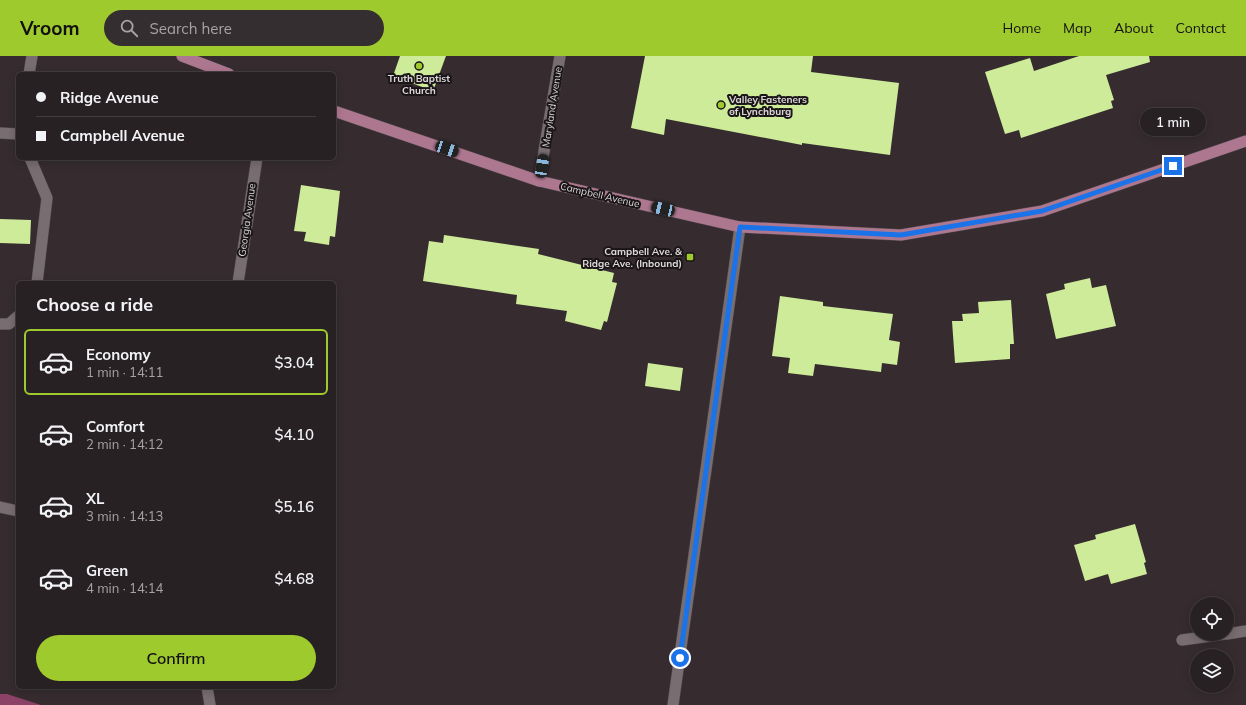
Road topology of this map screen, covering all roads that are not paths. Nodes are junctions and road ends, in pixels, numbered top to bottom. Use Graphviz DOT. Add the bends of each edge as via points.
graph roads {
  1 [pos="32,56"];
  2 [pos="182,56"];
  3 [pos="560,56"];
  4 [pos="29,72"];
  5 [pos="224,72"];
  6 [pos="336,112"];
  7 [pos="0,133"];
  8 [pos="16,134"];
  9 [pos="1246,141"];
  10 [pos="31,160"];
  11 [pos="257,160"];
  12 [pos="539,181"];
  13 [pos="740,227"];
  14 [pos="36,281"];
  15 [pos="238,281"];
  16 [pos="16,318"];
  17 [pos="0,324"];
  18 [pos="0,506"];
  19 [pos="16,510"];
  20 [pos="1246,631"];
  21 [pos="1234,633"];
  22 [pos="1190,639"];
  23 [pos="1182,640"];
  24 [pos="207,689"];
  25 [pos="210,705"];
  26 [pos="674,705"];
  1 -- 4 [label="street"];
  2 -- 5 [label="main road"];
  3 -- 12 [label="street, Maryland Avenue"];
  6 -- 12 [label="main road, Campbell Avenue"];
  7 -- 8 [label="street"];
  9 -- 13 [label="main road, Campbell Avenue" via="1042,211 909,234"];
  10 -- 14 [label="street" via="47,198"];
  11 -- 15 [label="street, Georgia Avenue"];
  12 -- 13 [label="main road, Campbell Avenue"];
  13 -- 26 [label="street"];
  16 -- 17 [label="street" via="9,324"];
  18 -- 19 [label="street"];
  20 -- 21 [label="street"];
  22 -- 23 [label="street"];
  24 -- 25 [label="street"];
}
